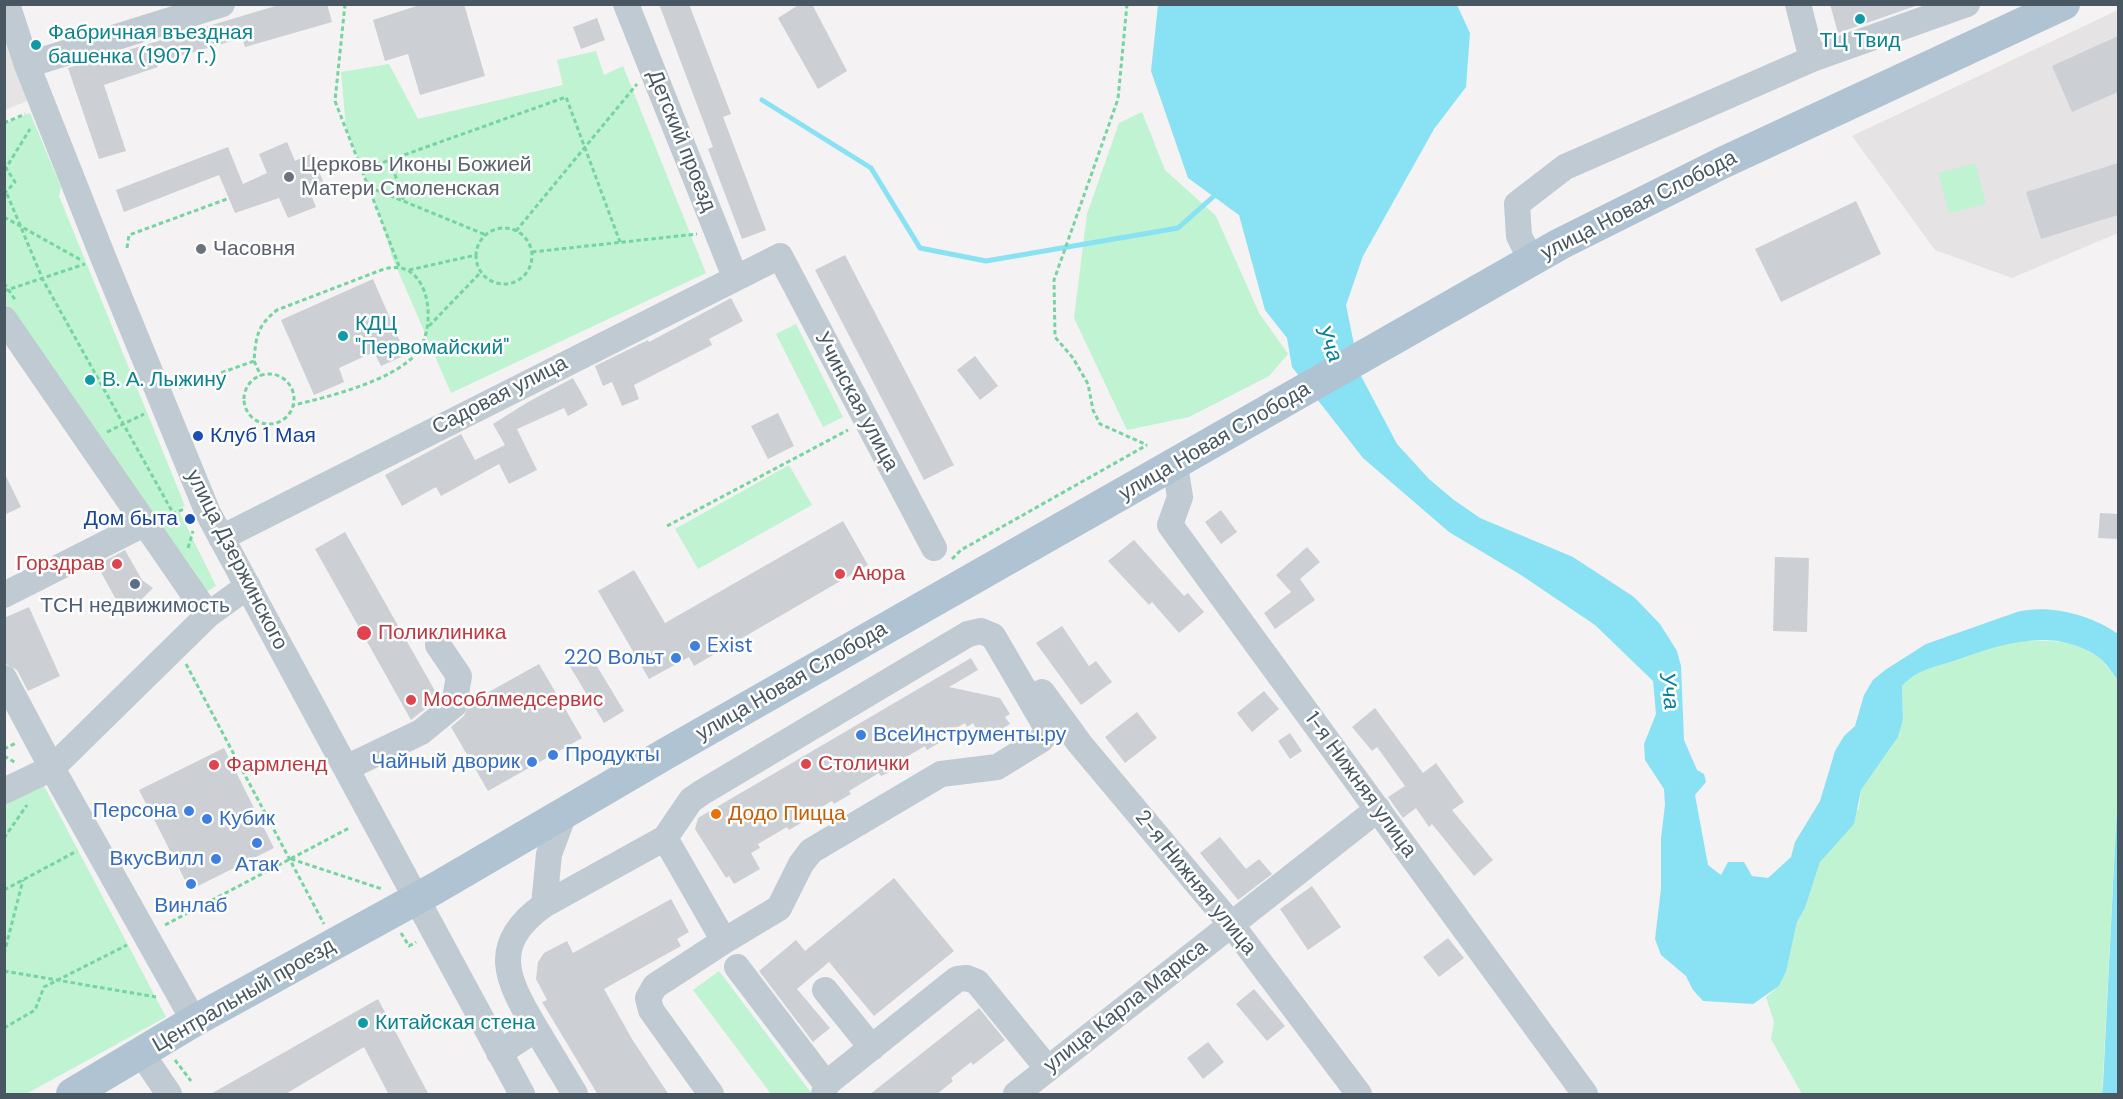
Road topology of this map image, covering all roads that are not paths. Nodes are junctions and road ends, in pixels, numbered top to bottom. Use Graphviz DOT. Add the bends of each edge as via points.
graph roads {
  1 [pos="7,4"];
  2 [pos="222,4"];
  3 [pos="626,4"];
  4 [pos="1798,4"];
  5 [pos="1967,4"];
  6 [pos="2064,4"];
  7 [pos="1812,59"];
  8 [pos="27,65"];
  9 [pos="780,256"];
  10 [pos="1531,260"];
  11 [pos="735,277"];
  12 [pos="4,319"];
  13 [pos="1175,465"];
  14 [pos="154,521"];
  15 [pos="221,538"];
  16 [pos="939,557"];
  17 [pos="248,586"];
  18 [pos="4,595"];
  19 [pos="208,615"];
  20 [pos="438,645"];
  21 [pos="1028,674"];
  22 [pos="4,678"];
  23 [pos="346,768"];
  24 [pos="45,772"];
  25 [pos="4,791"];
  26 [pos="1378,809"];
  27 [pos="564,813"];
  28 [pos="665,838"];
  29 [pos="416,900"];
  30 [pos="544,905"];
  31 [pos="1231,924"];
  32 [pos="724,941"];
  33 [pos="737,967"];
  34 [pos="825,990"];
  35 [pos="188,1011"];
  36 [pos="536,1029"];
  37 [pos="872,1047"];
  38 [pos="499,1053"];
  39 [pos="142,1054"];
  40 [pos="1048,1069"];
  41 [pos="825,1089"];
  42 [pos="72,1095"];
  43 [pos="169,1095"];
  44 [pos="522,1095"];
  45 [pos="575,1095"];
  46 [pos="711,1095"];
  47 [pos="1016,1095"];
  48 [pos="1359,1095"];
  49 [pos="1585,1095"];
  1 -- 8 [label="street, улица Дзержинского"];
  2 -- 8 [label="street"];
  3 -- 11 [label="street, Детский проезд"];
  4 -- 7 [label="street"];
  5 -- 7 [label="street"];
  6 -- 10 [label="main road, улица Новая Слобода" via="1722,164"];
  7 -- 10 [label="street" via="1565,167 1518,204 1519,236"];
  8 -- 15 [label="street, улица Дзержинского" via="170,422"];
  9 -- 11 [label="street, Садовая улица"];
  9 -- 16 [label="street, Учинская улица"];
  10 -- 13 [label="main road, улица Новая Слобода"];
  11 -- 15 [label="street, Садовая улица"];
  12 -- 14 [label="street"];
  13 -- 26 [label="street, 1-я Нижняя улица" via="1180,496 1170,525"];
  13 -- 27 [label="main road, улица Новая Слобода"];
  14 -- 18 [label="street"];
  14 -- 19 [label="street"];
  15 -- 17 [label="street, улица Дзержинского"];
  17 -- 19 [label="street"];
  17 -- 23 [label="street, улица Дзержинского"];
  19 -- 24 [label="street"];
  20 -- 23 [label="street" via="459,676 454,705 421,732"];
  21 -- 31 [label="street, 2-я Нижняя улица" via="1080,744"];
  22 -- 24 [label="street"];
  23 -- 29 [label="street, улица Дзержинского"];
  24 -- 25 [label="street"];
  24 -- 35 [label="street"];
  26 -- 31 [label="street, улица Карла Маркса"];
  26 -- 49 [label="street, 1-я Нижняя улица"];
  27 -- 29 [label="main road, улица Новая Слобода"];
  27 -- 30 [label="street" via="549,854"];
  28 -- 30 [label="street"];
  28 -- 32 [label="street"];
  28 -- 32 [label="street" via="691,800 701,793 968,634 981,632 993,636 1045,724 1046,733 1041,740 997,767 940,774 811,851 779,908"];
  29 -- 35 [label="main road, Центральный проезд"];
  29 -- 38 [label="street, улица Дзержинского"];
  30 -- 36 [label="street" via="518,931 507,969 515,994"];
  31 -- 40 [label="street, улица Карла Маркса"];
  31 -- 48 [label="street, 2-я Нижняя улица"];
  32 -- 46 [label="street" via="655,986 648,998 651,1010"];
  33 -- 41 [label="street"];
  34 -- 37 [label="street"];
  35 -- 39 [label="main road, Центральный проезд"];
  36 -- 38 [label="street"];
  36 -- 45 [label="street"];
  37 -- 40 [label="street" via="957,980 967,978 977,982"];
  37 -- 41 [label="street"];
  38 -- 44 [label="street, улица Дзержинского"];
  39 -- 42 [label="main road, Центральный проезд"];
  39 -- 43 [label="street"];
  40 -- 47 [label="street, улица Карла Маркса"];
}
